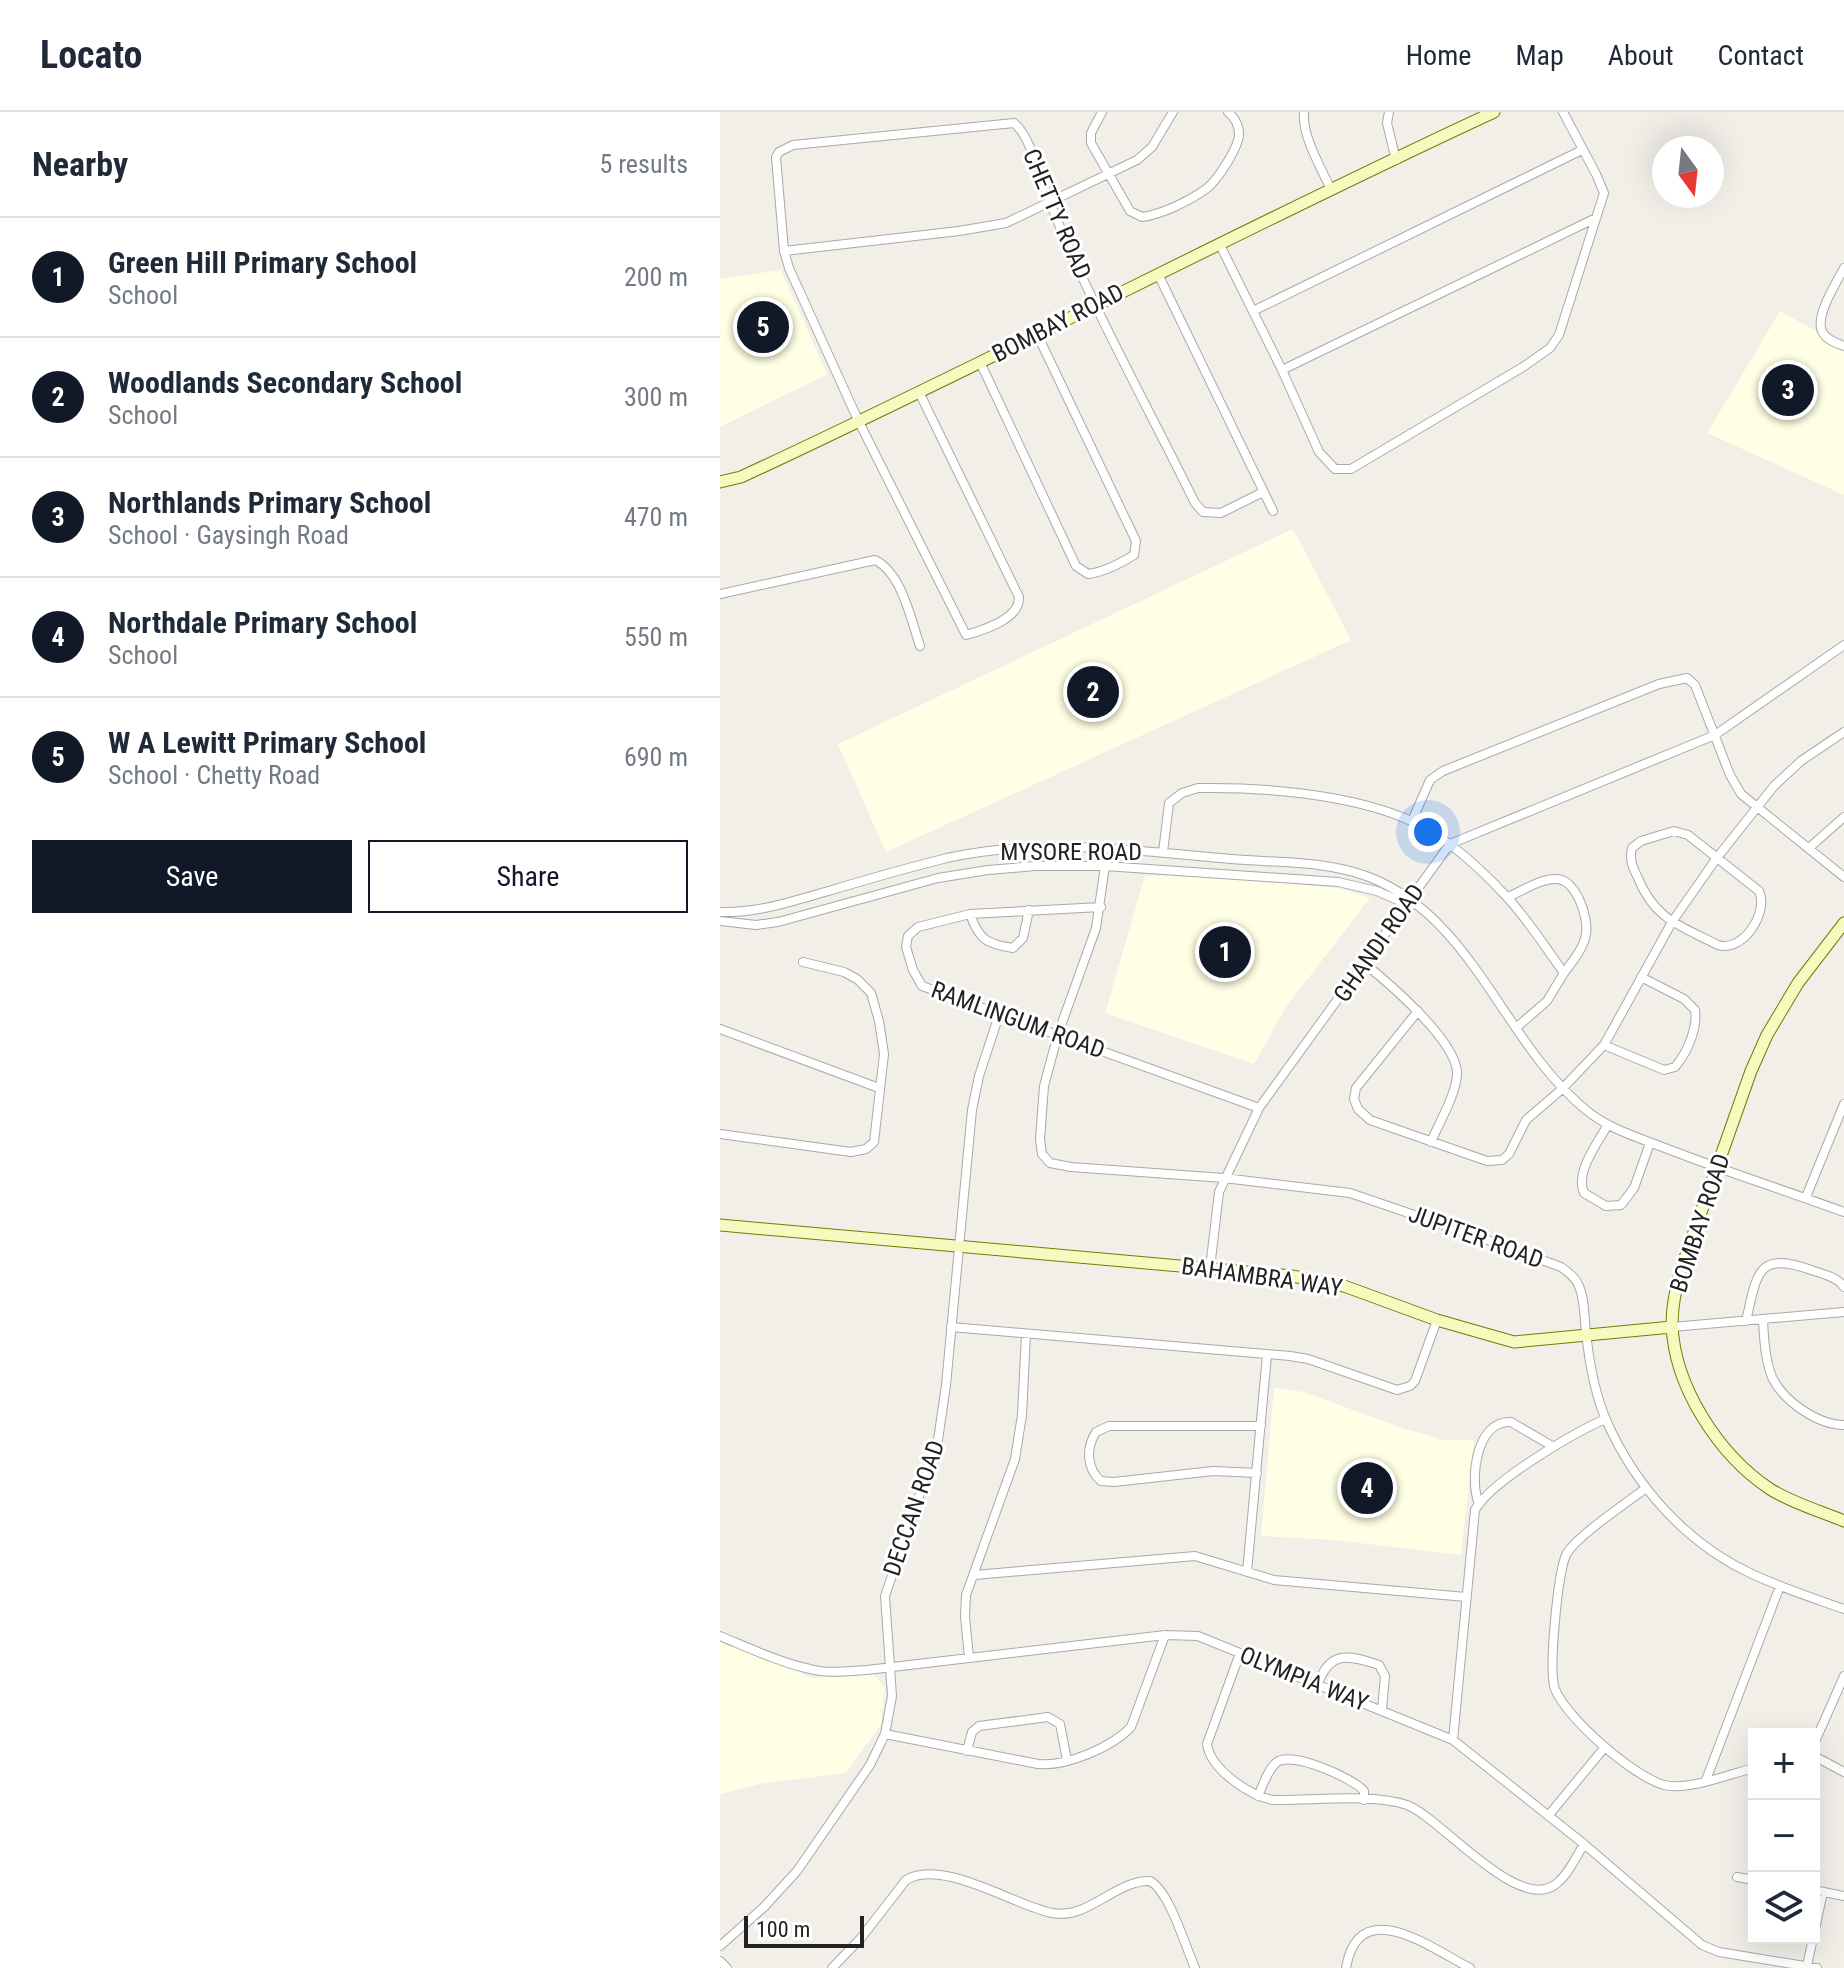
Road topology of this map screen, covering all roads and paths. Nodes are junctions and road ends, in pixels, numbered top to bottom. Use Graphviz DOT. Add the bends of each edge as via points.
graph roads {
  1 [pos="1102,112"];
  2 [pos="1173,112"];
  3 [pos="1228,112"];
  4 [pos="1304,112"];
  5 [pos="1389,112"];
  6 [pos="1494,112"];
  7 [pos="1563,112"];
  8 [pos="1473,116"];
  9 [pos="1582,150"];
  10 [pos="1396,160"];
  11 [pos="1107,174"];
  12 [pos="1331,190"];
  13 [pos="1050,203"];
  14 [pos="1596,218"];
  15 [pos="1220,245"];
  16 [pos="784,251"];
  17 [pos="1844,268"];
  18 [pos="1158,274"];
  19 [pos="1096,304"];
  20 [pos="1253,311"];
  21 [pos="1037,334"];
  22 [pos="1844,346"];
  23 [pos="980,362"];
  24 [pos="1282,370"];
  25 [pos="919,392"];
  26 [pos="858,420"];
  27 [pos="720,482"];
  28 [pos="720,489"];
  29 [pos="1263,492"];
  30 [pos="1273,511"];
  31 [pos="720,594"];
  32 [pos="1844,645"];
  33 [pos="920,646"];
  34 [pos="1844,732"];
  35 [pos="1715,735"];
  36 [pos="1757,808"];
  37 [pos="1844,817"];
  38 [pos="1412,821"];
  39 [pos="1450,844"];
  40 [pos="1809,848"];
  41 [pos="1163,852"];
  42 [pos="1716,859"];
  43 [pos="1105,866"];
  44 [pos="1844,877"];
  45 [pos="1508,897"];
  46 [pos="1410,902"];
  47 [pos="1101,907"];
  48 [pos="1029,910"];
  49 [pos="720,912"];
  50 [pos="970,914"];
  51 [pos="720,921"];
  52 [pos="1672,922"];
  53 [pos="1844,923"];
  54 [pos="803,962"];
  55 [pos="1365,964"];
  56 [pos="1564,973"];
  57 [pos="1641,977"];
  58 [pos="1418,1011"];
  59 [pos="999,1015"];
  60 [pos="1517,1027"];
  61 [pos="720,1029"];
  62 [pos="1058,1034"];
  63 [pos="1604,1045"];
  64 [pos="879,1088"];
  65 [pos="1562,1089"];
  66 [pos="1844,1104"];
  67 [pos="1259,1108"];
  68 [pos="1607,1126"];
  69 [pos="720,1134"];
  70 [pos="1431,1142"];
  71 [pos="1650,1143"];
  72 [pos="1717,1168"];
  73 [pos="1224,1178"];
  74 [pos="1806,1197"];
  75 [pos="1844,1212"];
  76 [pos="720,1225"];
  77 [pos="959,1247"];
  78 [pos="1210,1268"];
  79 [pos="1844,1287"];
  80 [pos="1844,1312"];
  81 [pos="1437,1320"];
  82 [pos="1763,1320"];
  83 [pos="1746,1321"];
  84 [pos="951,1327"];
  85 [pos="1672,1327"];
  86 [pos="1026,1334"];
  87 [pos="1586,1335"];
  88 [pos="1267,1355"];
  89 [pos="1605,1419"];
  90 [pos="1844,1425"];
  91 [pos="1261,1426"];
  92 [pos="1552,1446"];
  93 [pos="1257,1473"];
  94 [pos="1646,1488"];
  95 [pos="1479,1504"];
  96 [pos="1844,1521"];
  97 [pos="1247,1572"];
  98 [pos="974,1575"];
  99 [pos="1780,1586"];
  100 [pos="1466,1597"];
  101 [pos="1844,1609"];
  102 [pos="1165,1635"];
  103 [pos="720,1636"];
  104 [pos="1240,1653"];
  105 [pos="969,1657"];
  106 [pos="890,1667"];
  107 [pos="1844,1676"];
  108 [pos="1317,1686"];
  109 [pos="1842,1688"];
  110 [pos="1382,1710"];
  111 [pos="1820,1732"];
  112 [pos="885,1734"];
  113 [pos="1453,1740"];
  114 [pos="1605,1747"];
  115 [pos="967,1751"];
  116 [pos="1820,1759"];
  117 [pos="1067,1760"];
  118 [pos="1748,1770"];
  119 [pos="1844,1772"];
  120 [pos="1706,1780"];
  121 [pos="1258,1796"];
  122 [pos="1364,1800"];
  123 [pos="1548,1816"];
  124 [pos="1584,1844"];
  125 [pos="1737,1877"];
  126 [pos="1748,1879"];
  127 [pos="1820,1891"];
  128 [pos="1844,1896"];
  129 [pos="1813,1944"];
  130 [pos="720,1946"];
  131 [pos="720,1961"];
  132 [pos="1812,1967"];
  133 [pos="727,1968"];
  134 [pos="832,1968"];
  135 [pos="1195,1968"];
  136 [pos="1346,1968"];
  137 [pos="1470,1968"];
  1 -- 11 [label="street" via="1090,137"];
  2 -- 11 [label="street" via="1146,153"];
  3 -- 11 [label="street" via="1238,124 1238,140 1211,185 1186,200 1147,217 1136,216"];
  4 -- 12 [label="street" via="1309,139"];
  5 -- 10 [label="street"];
  6 -- 8 [label="street, BOMBAY ROAD"];
  7 -- 9 [label="street"];
  8 -- 10 [label="street, BOMBAY ROAD"];
  9 -- 14 [label="street" via="1604,193"];
  9 -- 20 [label="street"];
  10 -- 12 [label="street, BOMBAY ROAD"];
  11 -- 13 [label="street"];
  12 -- 15 [label="street, BOMBAY ROAD"];
  13 -- 16 [label="street" via="990,227"];
  13 -- 16 [label="street, CHETTY ROAD" via="1014,123 793,145 779,152 775,169"];
  13 -- 19 [label="street, CHETTY ROAD"];
  14 -- 24 [label="street"];
  14 -- 24 [label="street" via="1559,335 1550,348 1351,469 1330,466 1319,452"];
  15 -- 18 [label="street, BOMBAY ROAD"];
  15 -- 20 [label="street"];
  16 -- 26 [label="street, CHETTY ROAD"];
  17 -- 22 [label="street" via="1820,324 1829,340"];
  18 -- 19 [label="street, BOMBAY ROAD"];
  18 -- 29 [label="street"];
  19 -- 21 [label="street, BOMBAY ROAD"];
  19 -- 29 [label="street, CHETTY ROAD" via="1200,510 1221,513"];
  20 -- 24 [label="street"];
  21 -- 23 [label="street, BOMBAY ROAD"];
  21 -- 23 [label="street" via="1136,541 1134,555 1125,560 1094,574 1076,566"];
  23 -- 25 [label="street, BOMBAY ROAD"];
  25 -- 26 [label="street, BOMBAY ROAD"];
  25 -- 26 [label="street, CHETTY ROAD" via="1019,597 1016,611 981,630 966,635"];
  26 -- 27 [label="street, BOMBAY ROAD" via="741,477"];
  27 -- 28 [label="street"];
  29 -- 30 [label="street"];
  31 -- 33 [label="street" via="875,560 896,581"];
  32 -- 35 [label="street"];
  34 -- 36 [label="street" via="1786,774"];
  35 -- 36 [label="street" via="1736,787"];
  35 -- 38 [label="street" via="1695,685 1687,678 1671,680 1443,771 1430,780"];
  35 -- 39 [label="street"];
  36 -- 40 [label="street"];
  36 -- 42 [label="street"];
  37 -- 40 [label="street"];
  38 -- 39 [label="street"];
  38 -- 41 [label="street" via="1307,795 1198,788 1169,803"];
  39 -- 45 [label="street"];
  39 -- 46 [label="street, GHANDI ROAD"];
  40 -- 44 [label="street"];
  41 -- 46 [label="street, MYSORE ROAD" via="1333,867 1375,880"];
  41 -- 49 [label="street, MYSORE ROAD" via="1076,847 977,853 759,910"];
  42 -- 52 [label="street"];
  42 -- 52 [label="street" via="1688,835 1674,831 1632,848 1632,866 1647,900"];
  42 -- 52 [label="street" via="1761,897 1746,936 1725,948"];
  43 -- 46 [label="street, MYSORE ROAD" via="1338,882"];
  43 -- 47 [label="street"];
  43 -- 51 [label="street, MYSORE ROAD" via="964,873 778,922"];
  45 -- 56 [label="street"];
  45 -- 56 [label="street" via="1554,879 1571,885 1587,930"];
  46 -- 55 [label="street, GHANDI ROAD"];
  46 -- 60 [label="street, MYSORE ROAD" via="1458,946"];
  47 -- 48 [label="street, RAMLINGUM ROAD"];
  47 -- 62 [label="street"];
  48 -- 50 [label="street, RAMLINGUM ROAD"];
  48 -- 50 [label="street" via="1023,938 1013,948 983,939"];
  50 -- 59 [label="street, RAMLINGUM ROAD" via="913,930 906,941 908,955 922,986"];
  52 -- 57 [label="street"];
  53 -- 72 [label="street, BOMBAY ROAD" via="1767,1035"];
  54 -- 64 [label="street" via="844,972 871,993 883,1040"];
  55 -- 58 [label="street"];
  55 -- 67 [label="street, GHANDI ROAD"];
  56 -- 60 [label="street" via="1547,1001"];
  57 -- 63 [label="street"];
  57 -- 63 [label="street" via="1695,1010 1679,1064 1664,1070"];
  58 -- 70 [label="street" via="1457,1071"];
  58 -- 70 [label="street" via="1366,1074 1354,1099 1370,1120"];
  59 -- 62 [label="street, RAMLINGUM ROAD"];
  59 -- 77 [label="street, DECCAN ROAD" via="974,1093"];
  60 -- 65 [label="street, MYSORE ROAD"];
  61 -- 64 [label="street"];
  62 -- 67 [label="street, RAMLINGUM ROAD"];
  62 -- 73 [label="street, JUPITER ROAD" via="1047,1069 1041,1128 1042,1154 1050,1163"];
  63 -- 65 [label="street"];
  64 -- 69 [label="street" via="874,1142 859,1151"];
  65 -- 68 [label="street, MYSORE ROAD"];
  65 -- 70 [label="street" via="1526,1120 1502,1160 1487,1161"];
  66 -- 74 [label="street"];
  67 -- 73 [label="street, GHANDI ROAD"];
  68 -- 71 [label="street, MYSORE ROAD"];
  68 -- 71 [label="street" via="1581,1182 1584,1193 1606,1206 1621,1205 1630,1196"];
  71 -- 72 [label="street, MYSORE ROAD"];
  72 -- 74 [label="street, MYSORE ROAD"];
  72 -- 85 [label="street, BOMBAY ROAD" via="1681,1269"];
  73 -- 78 [label="street, GHANDI ROAD"];
  73 -- 87 [label="street, JUPITER ROAD" via="1350,1193 1561,1267 1580,1288"];
  74 -- 75 [label="street, MYSORE ROAD"];
  76 -- 77 [label="street, BAHAMBRA WAY"];
  77 -- 78 [label="street, BAHAMBRA WAY"];
  77 -- 84 [label="street, DECCAN ROAD"];
  78 -- 81 [label="street, BAHAMBRA WAY" via="1333,1283"];
  79 -- 83 [label="street" via="1790,1263 1771,1264 1758,1278"];
  80 -- 82 [label="street, BAHAMBRA WAY"];
  81 -- 87 [label="street, BAHAMBRA WAY" via="1514,1342"];
  81 -- 88 [label="street" via="1415,1381 1403,1389 1308,1359"];
  82 -- 83 [label="street, BAHAMBRA WAY"];
  82 -- 90 [label="street" via="1770,1368 1780,1390 1809,1414"];
  83 -- 85 [label="street, BAHAMBRA WAY"];
  84 -- 86 [label="street"];
  84 -- 106 [label="street, DECCAN ROAD" via="938,1440 885,1596"];
  85 -- 87 [label="street, BAHAMBRA WAY"];
  85 -- 96 [label="street, BOMBAY ROAD" via="1690,1390 1729,1452 1771,1490"];
  86 -- 88 [label="street"];
  86 -- 98 [label="street" via="1015,1459"];
  87 -- 89 [label="street, JUPITER ROAD"];
  88 -- 91 [label="street"];
  89 -- 92 [label="street"];
  89 -- 94 [label="street, JUPITER ROAD"];
  91 -- 93 [label="street"];
  91 -- 93 [label="street" via="1109,1426 1096,1432 1088,1456 1101,1481 1213,1471"];
  92 -- 95 [label="street"];
  92 -- 95 [label="street" via="1511,1422 1499,1423 1476,1459"];
  93 -- 97 [label="street"];
  94 -- 99 [label="street, JUPITER ROAD" via="1698,1542"];
  94 -- 114 [label="street" via="1579,1541 1563,1567 1552,1680 1572,1717"];
  95 -- 100 [label="street"];
  97 -- 98 [label="street" via="1203,1557 1177,1555"];
  97 -- 100 [label="street" via="1274,1580"];
  98 -- 105 [label="street" via="965,1604"];
  99 -- 101 [label="street, JUPITER ROAD"];
  99 -- 120 [label="street"];
  100 -- 113 [label="street"];
  102 -- 104 [label="street, OLYMPIA WAY" via="1198,1636"];
  102 -- 105 [label="street, OLYMPIA WAY"];
  102 -- 117 [label="street" via="1131,1727 1109,1744"];
  103 -- 106 [label="street, OLYMPIA WAY" via="811,1670"];
  104 -- 108 [label="street, OLYMPIA WAY"];
  104 -- 121 [label="street" via="1207,1744 1219,1766"];
  105 -- 106 [label="street, OLYMPIA WAY"];
  106 -- 112 [label="street, DECCAN ROAD" via="892,1696"];
  107 -- 109 [label="street"];
  108 -- 110 [label="street, OLYMPIA WAY"];
  108 -- 110 [label="street" via="1329,1661 1373,1663 1385,1676"];
  109 -- 111 [label="street"];
  110 -- 113 [label="street, OLYMPIA WAY"];
  112 -- 115 [label="street"];
  112 -- 130 [label="street, DECCAN ROAD" via="870,1765 782,1888"];
  113 -- 123 [label="street, OLYMPIA WAY"];
  114 -- 120 [label="street" via="1664,1785"];
  114 -- 123 [label="street"];
  115 -- 117 [label="street" via="1051,1765"];
  115 -- 117 [label="street" via="979,1726 1048,1717 1060,1724"];
  116 -- 119 [label="street"];
  118 -- 120 [label="street"];
  121 -- 122 [label="street"];
  121 -- 122 [label="street" via="1273,1765 1291,1758 1357,1784"];
  122 -- 124 [label="street" via="1414,1808 1493,1870 1533,1889 1557,1884"];
  123 -- 124 [label="street, OLYMPIA WAY"];
  124 -- 132 [label="street, OLYMPIA WAY" via="1702,1945"];
  125 -- 126 [label="street"];
  127 -- 128 [label="street"];
  129 -- 132 [label="street"];
  131 -- 133 [label="street"];
  134 -- 135 [label="street" via="906,1880 929,1873 1062,1914 1150,1881 1160,1889"];
  136 -- 137 [label="street" via="1362,1934 1385,1928"];
}
